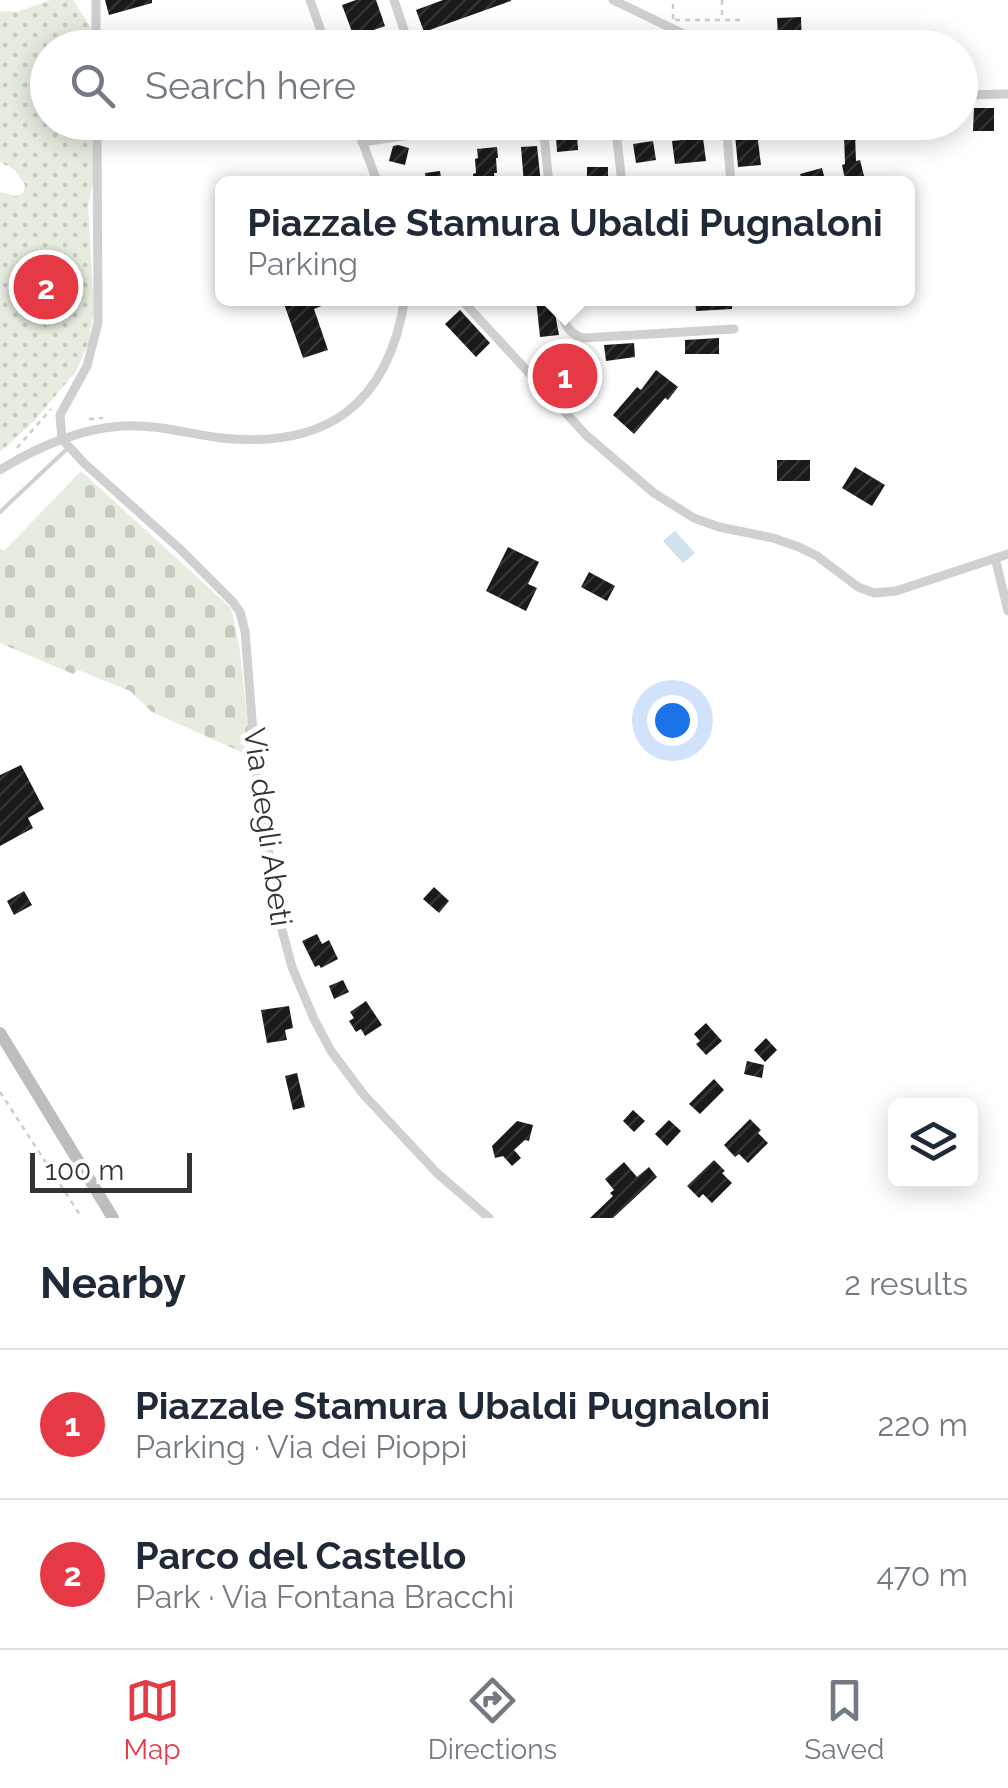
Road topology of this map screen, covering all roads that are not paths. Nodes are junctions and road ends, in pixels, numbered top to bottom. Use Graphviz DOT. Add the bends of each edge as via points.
graph roads {
  1 [pos="96,0"];
  2 [pos="310,0"];
  3 [pos="394,0"];
  4 [pos="613,0"];
  5 [pos="96,30"];
  6 [pos="321,30"];
  7 [pos="404,30"];
  8 [pos="676,30"];
  9 [pos="1008,94"];
  10 [pos="978,95"];
  11 [pos="97,140"];
  12 [pos="372,140"];
  13 [pos="544,140"];
  14 [pos="617,140"];
  15 [pos="727,140"];
  16 [pos="362,142"];
  17 [pos="375,176"];
  18 [pos="547,176"];
  19 [pos="621,176"];
  20 [pos="730,176"];
  21 [pos="402,306"];
  22 [pos="467,306"];
  23 [pos="561,306"];
  24 [pos="734,330"];
  25 [pos="65,443"];
  26 [pos="0,470"];
  27 [pos="0,512"];
  28 [pos="1008,554"];
  29 [pos="995,558"];
  30 [pos="1008,611"];
  31 [pos="0,1033"];
  32 [pos="113,1218"];
  33 [pos="489,1218"];
  1 -- 5 [label="street"];
  2 -- 6 [label="street"];
  3 -- 7 [label="street"];
  4 -- 8 [label="street"];
  9 -- 10 [label="street"];
  11 -- 25 [label="street" via="98,323 87,366 60,415"];
  12 -- 16 [label="street"];
  13 -- 18 [label="street"];
  14 -- 19 [label="street"];
  15 -- 20 [label="street"];
  16 -- 17 [label="street"];
  21 -- 25 [label="street" via="377,379 348,412 323,427 251,439 125,426 88,430"];
  22 -- 29 [label="street" via="587,436 694,518 800,547 874,594"];
  23 -- 24 [label="street" via="568,329 583,338"];
  25 -- 26 [label="street"];
  25 -- 27 [label="lane"];
  25 -- 33 [label="street, Via degli Abeti" via="238,609 258,791 283,936 299,984 322,1036 358,1088"];
  28 -- 29 [label="street"];
  29 -- 30 [label="street"];
  31 -- 32 [label="main road"];
}
